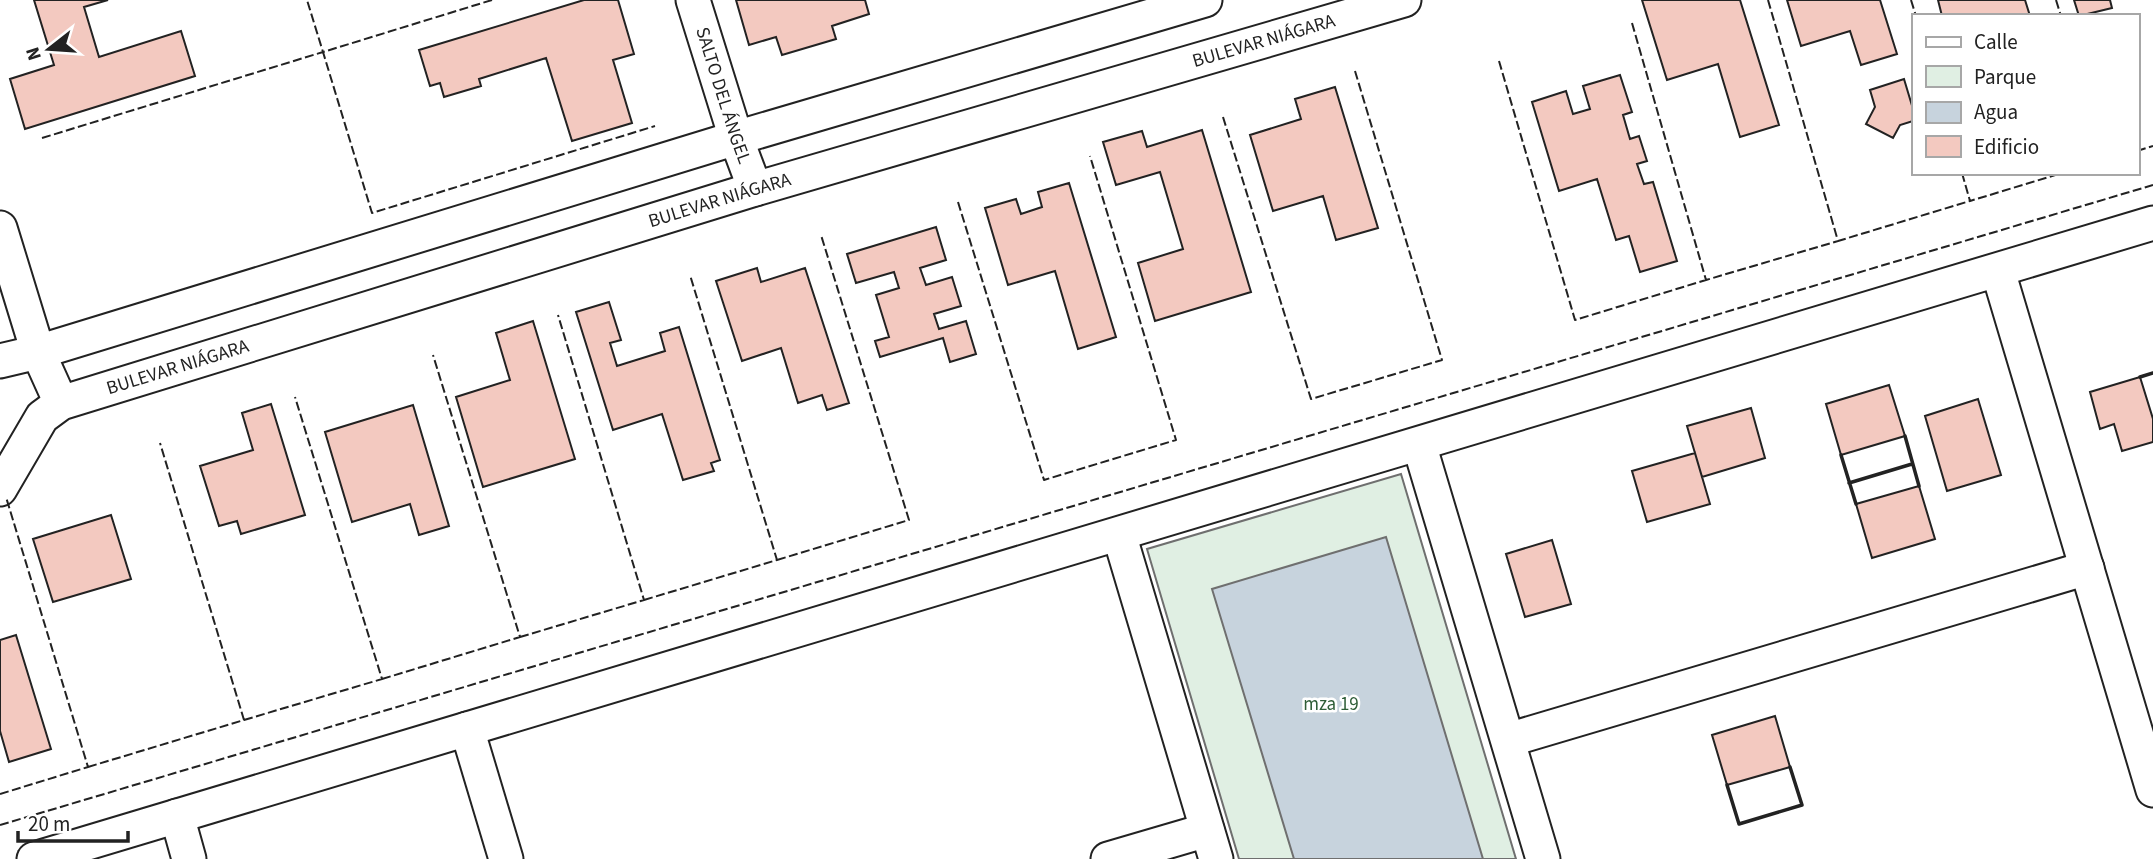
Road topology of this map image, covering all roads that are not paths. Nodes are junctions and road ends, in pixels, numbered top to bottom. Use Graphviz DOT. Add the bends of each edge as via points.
graph roads {
  1 [pos="693,0"];
  2 [pos="1205,0"];
  3 [pos="1404,0"];
  4 [pos="736,138"];
  5 [pos="755,189"];
  6 [pos="2153,223"];
  7 [pos="0,229"];
  8 [pos="1998,271"];
  9 [pos="38,352"];
  10 [pos="0,361"];
  11 [pos="51,410"];
  12 [pos="1419,444"];
  13 [pos="0,489"];
  14 [pos="1119,534"];
  15 [pos="2087,568"];
  16 [pos="467,729"];
  17 [pos="1508,740"];
  18 [pos="2153,790"];
  19 [pos="177,816"];
  20 [pos="1212,844"];
  21 [pos="34,859"];
  22 [pos="189,859"];
  23 [pos="506,859"];
  24 [pos="1108,859"];
  25 [pos="1543,859"];
  1 -- 4 [label="street, SALTO DEL ÁNGEL"];
  2 -- 4 [label="street"];
  3 -- 5 [label="street, BULEVAR NIÁGARA"];
  4 -- 5 [label="street, SALTO DEL ÁNGEL"];
  4 -- 9 [label="street"];
  5 -- 11 [label="street, BULEVAR NIÁGARA"];
  6 -- 8 [label="street"];
  7 -- 9 [label="street"];
  8 -- 12 [label="street"];
  8 -- 15 [label="street"];
  9 -- 10 [label="street"];
  9 -- 11 [label="street"];
  11 -- 13 [label="street"];
  12 -- 14 [label="street"];
  12 -- 17 [label="street"];
  14 -- 16 [label="street"];
  14 -- 20 [label="street"];
  15 -- 17 [label="street"];
  15 -- 18 [label="street"];
  16 -- 19 [label="street"];
  16 -- 23 [label="street"];
  17 -- 25 [label="street"];
  19 -- 21 [label="street"];
  19 -- 22 [label="street"];
  20 -- 24 [label="street"];
}
